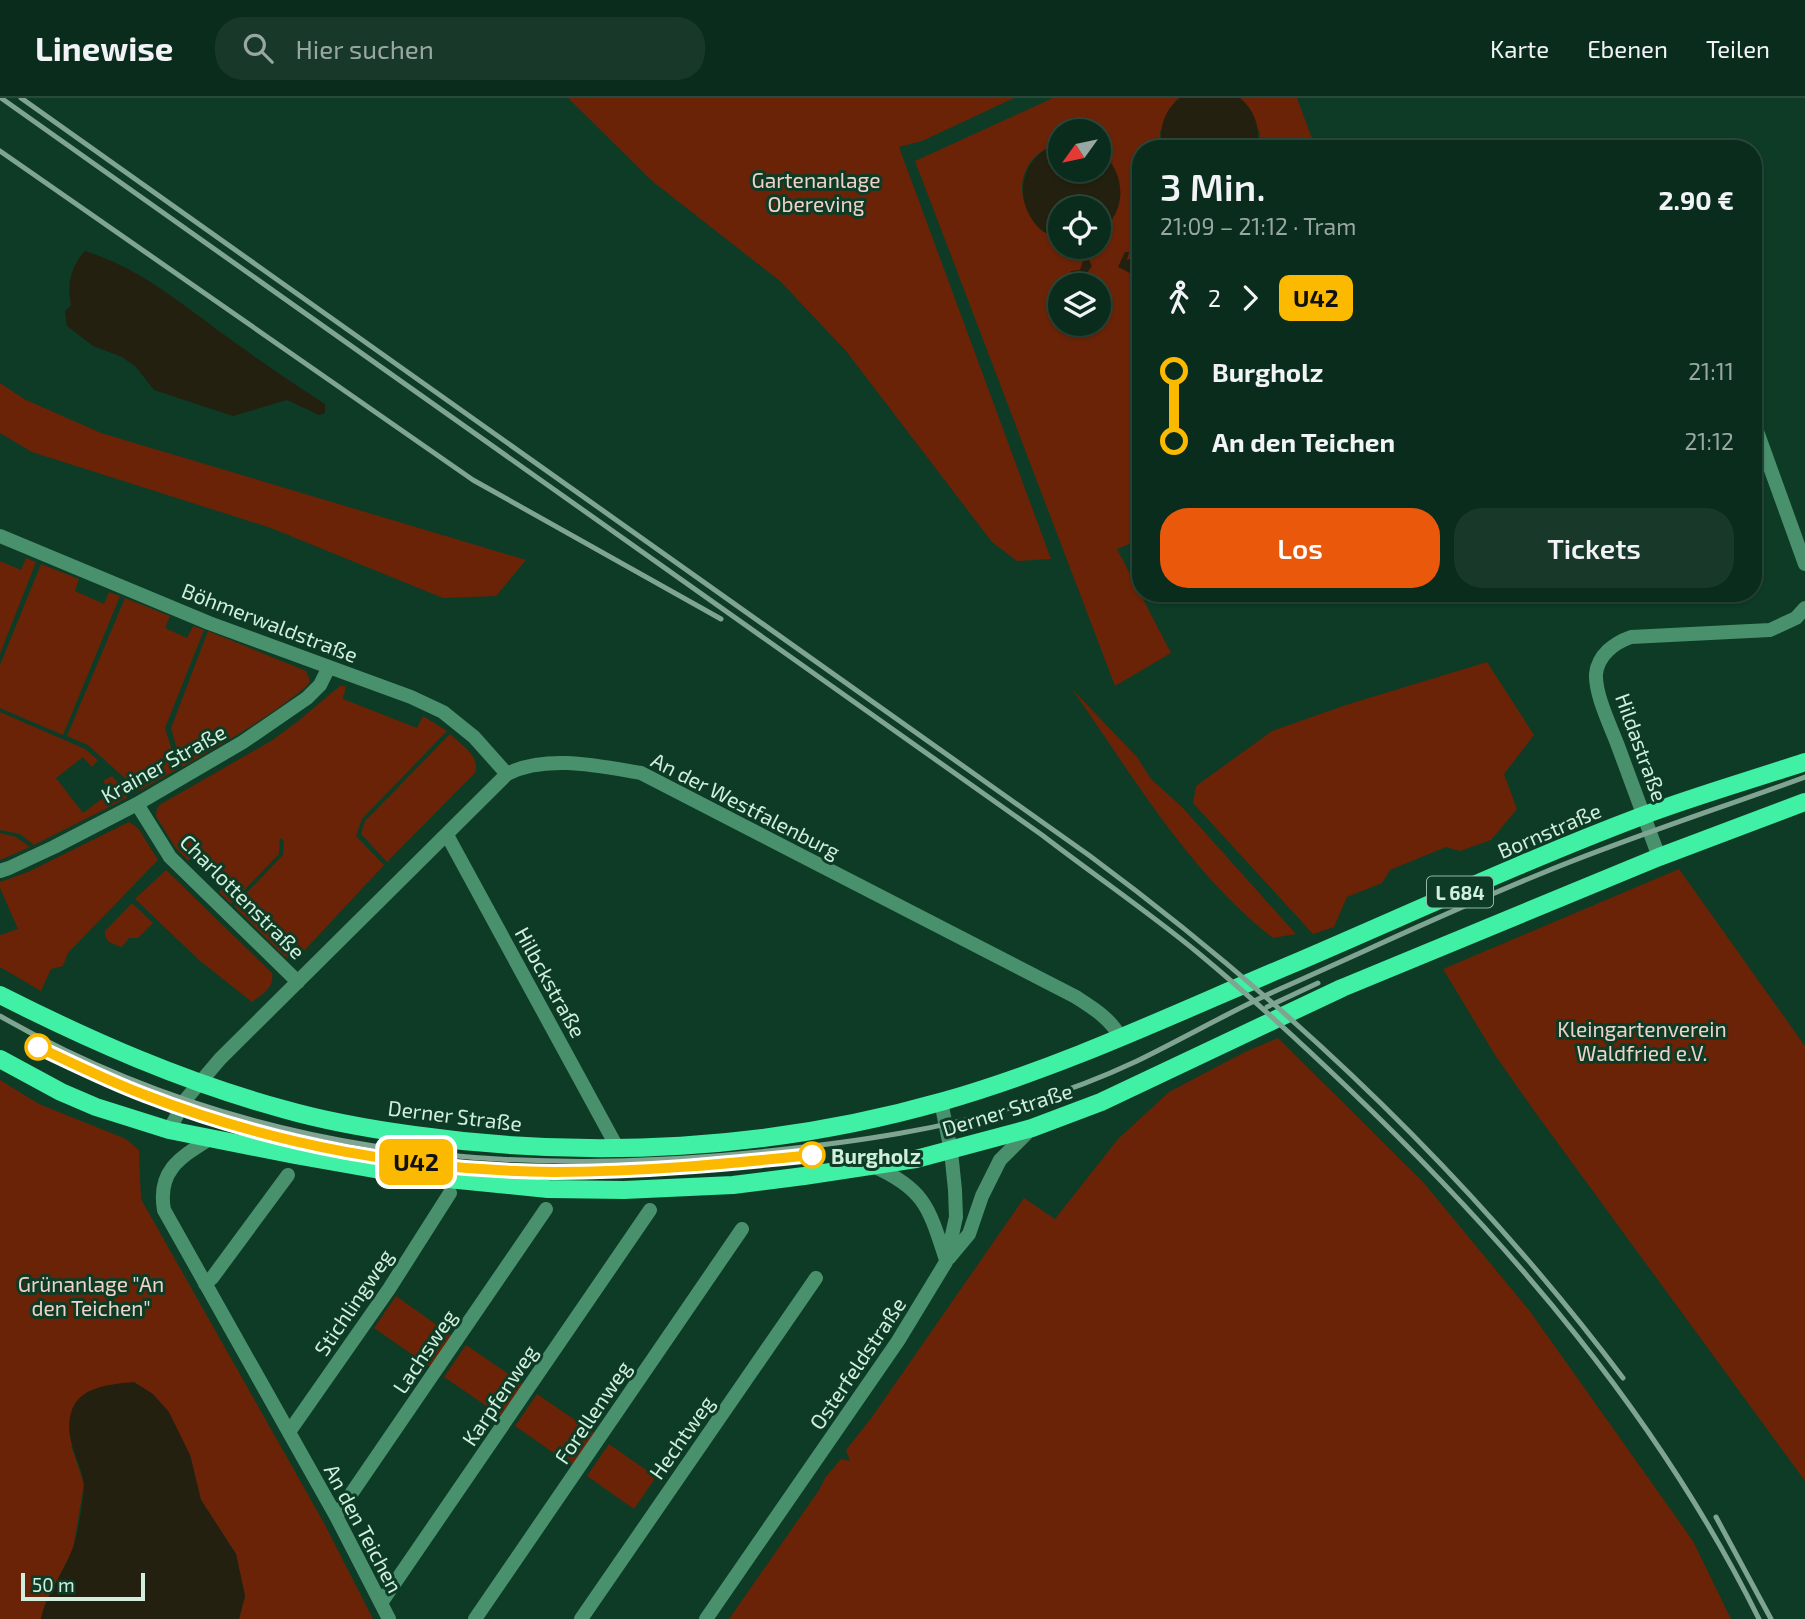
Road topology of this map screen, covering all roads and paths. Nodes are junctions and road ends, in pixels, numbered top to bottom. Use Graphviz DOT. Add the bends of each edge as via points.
graph roads {
  1 [pos="1762,445"];
  2 [pos="0,536"];
  3 [pos="1805,564"];
  4 [pos="1805,608"];
  5 [pos="329,667"];
  6 [pos="1805,762"];
  7 [pos="507,774"];
  8 [pos="1805,802"];
  9 [pos="137,804"];
  10 [pos="1644,815"];
  11 [pos="447,835"];
  12 [pos="1659,857"];
  13 [pos="0,871"];
  14 [pos="1277,970"];
  15 [pos="298,982"];
  16 [pos="0,995"];
  17 [pos="1120,1037"];
  18 [pos="0,1059"];
  19 [pos="198,1083"];
  20 [pos="941,1102"];
  21 [pos="1032,1128"];
  22 [pos="169,1130"];
  23 [pos="211,1138"];
  24 [pos="618,1149"];
  25 [pos="951,1151"];
  26 [pos="872,1165"];
  27 [pos="288,1175"];
  28 [pos="450,1194"];
  29 [pos="547,1209"];
  30 [pos="650,1209"];
  31 [pos="742,1229"];
  32 [pos="946,1262"];
  33 [pos="816,1278"];
  34 [pos="205,1284"];
  35 [pos="289,1432"];
  36 [pos="335,1516"];
  37 [pos="381,1603"];
  38 [pos="389,1619"];
  39 [pos="475,1619"];
  40 [pos="581,1619"];
  41 [pos="706,1619"];
  1 -- 3 [label="street"];
  2 -- 5 [label="street, Böhmerwaldstraße" via="209,623"];
  4 -- 10 [label="street, Hildastraße" via="1796,618 1770,630 1631,637 1606,652 1596,673 1598,685"];
  5 -- 7 [label="street, Böhmerwaldstraße" via="443,712 474,737"];
  5 -- 9 [label="street, Krainer Straße" via="320,685 276,721"];
  6 -- 10 [label="main road, Bornstraße / L 684"];
  7 -- 11 [label="street"];
  7 -- 17 [label="street, An der Westfalenburg" via="545,765 592,765 641,773 1076,997 1096,1010"];
  8 -- 12 [label="main road, L 684"];
  9 -- 13 [label="street, Krainer Straße"];
  9 -- 15 [label="street, Charlottenstraße" via="170,858"];
  10 -- 12 [label="street, Hildastraße"];
  10 -- 14 [label="main road, Bornstraße / L 684"];
  11 -- 15 [label="street"];
  11 -- 24 [label="street, Hilbckstraße"];
  12 -- 21 [label="main road, Derner Straße / L 684" via="1312,1001 1101,1102"];
  14 -- 17 [label="main road, Derner Straße / L 684"];
  15 -- 19 [label="street"];
  16 -- 19 [label="main road, Derner Straße / L 684"];
  17 -- 20 [label="main road, Derner Straße / L 684"];
  18 -- 22 [label="main road, Derner Straße / L 684" via="73,1097"];
  19 -- 22 [label="street"];
  19 -- 24 [label="main road, Derner Straße / L 684" via="284,1110 388,1131 486,1144"];
  20 -- 24 [label="main road, Derner Straße / L 684" via="777,1136"];
  20 -- 25 [label="street, Osterfeldstraße"];
  21 -- 25 [label="main road, Derner Straße / L 684"];
  21 -- 32 [label="street" via="1000,1160 969,1234"];
  22 -- 23 [label="main road, Derner Straße / L 684"];
  23 -- 26 [label="main road, Derner Straße / L 684" via="408,1175 548,1189 709,1186"];
  23 -- 34 [label="street, An den Teichen" via="171,1169 161,1195 163,1210"];
  25 -- 26 [label="main road, Derner Straße / L 684"];
  25 -- 32 [label="street, Osterfeldstraße" via="956,1217"];
  26 -- 32 [label="street" via="896,1176 920,1196"];
  27 -- 34 [label="street"];
  28 -- 35 [label="street, Stichlingweg"];
  29 -- 36 [label="street, Lachsweg"];
  30 -- 37 [label="street, Karpfenweg"];
  31 -- 39 [label="street, Forellenweg"];
  32 -- 41 [label="street, Osterfeldstraße" via="898,1341"];
  33 -- 40 [label="street, Hechtweg"];
  34 -- 35 [label="street, An den Teichen"];
  35 -- 36 [label="street, An den Teichen"];
  36 -- 37 [label="street, An den Teichen"];
  37 -- 38 [label="street, An den Teichen"];
}
